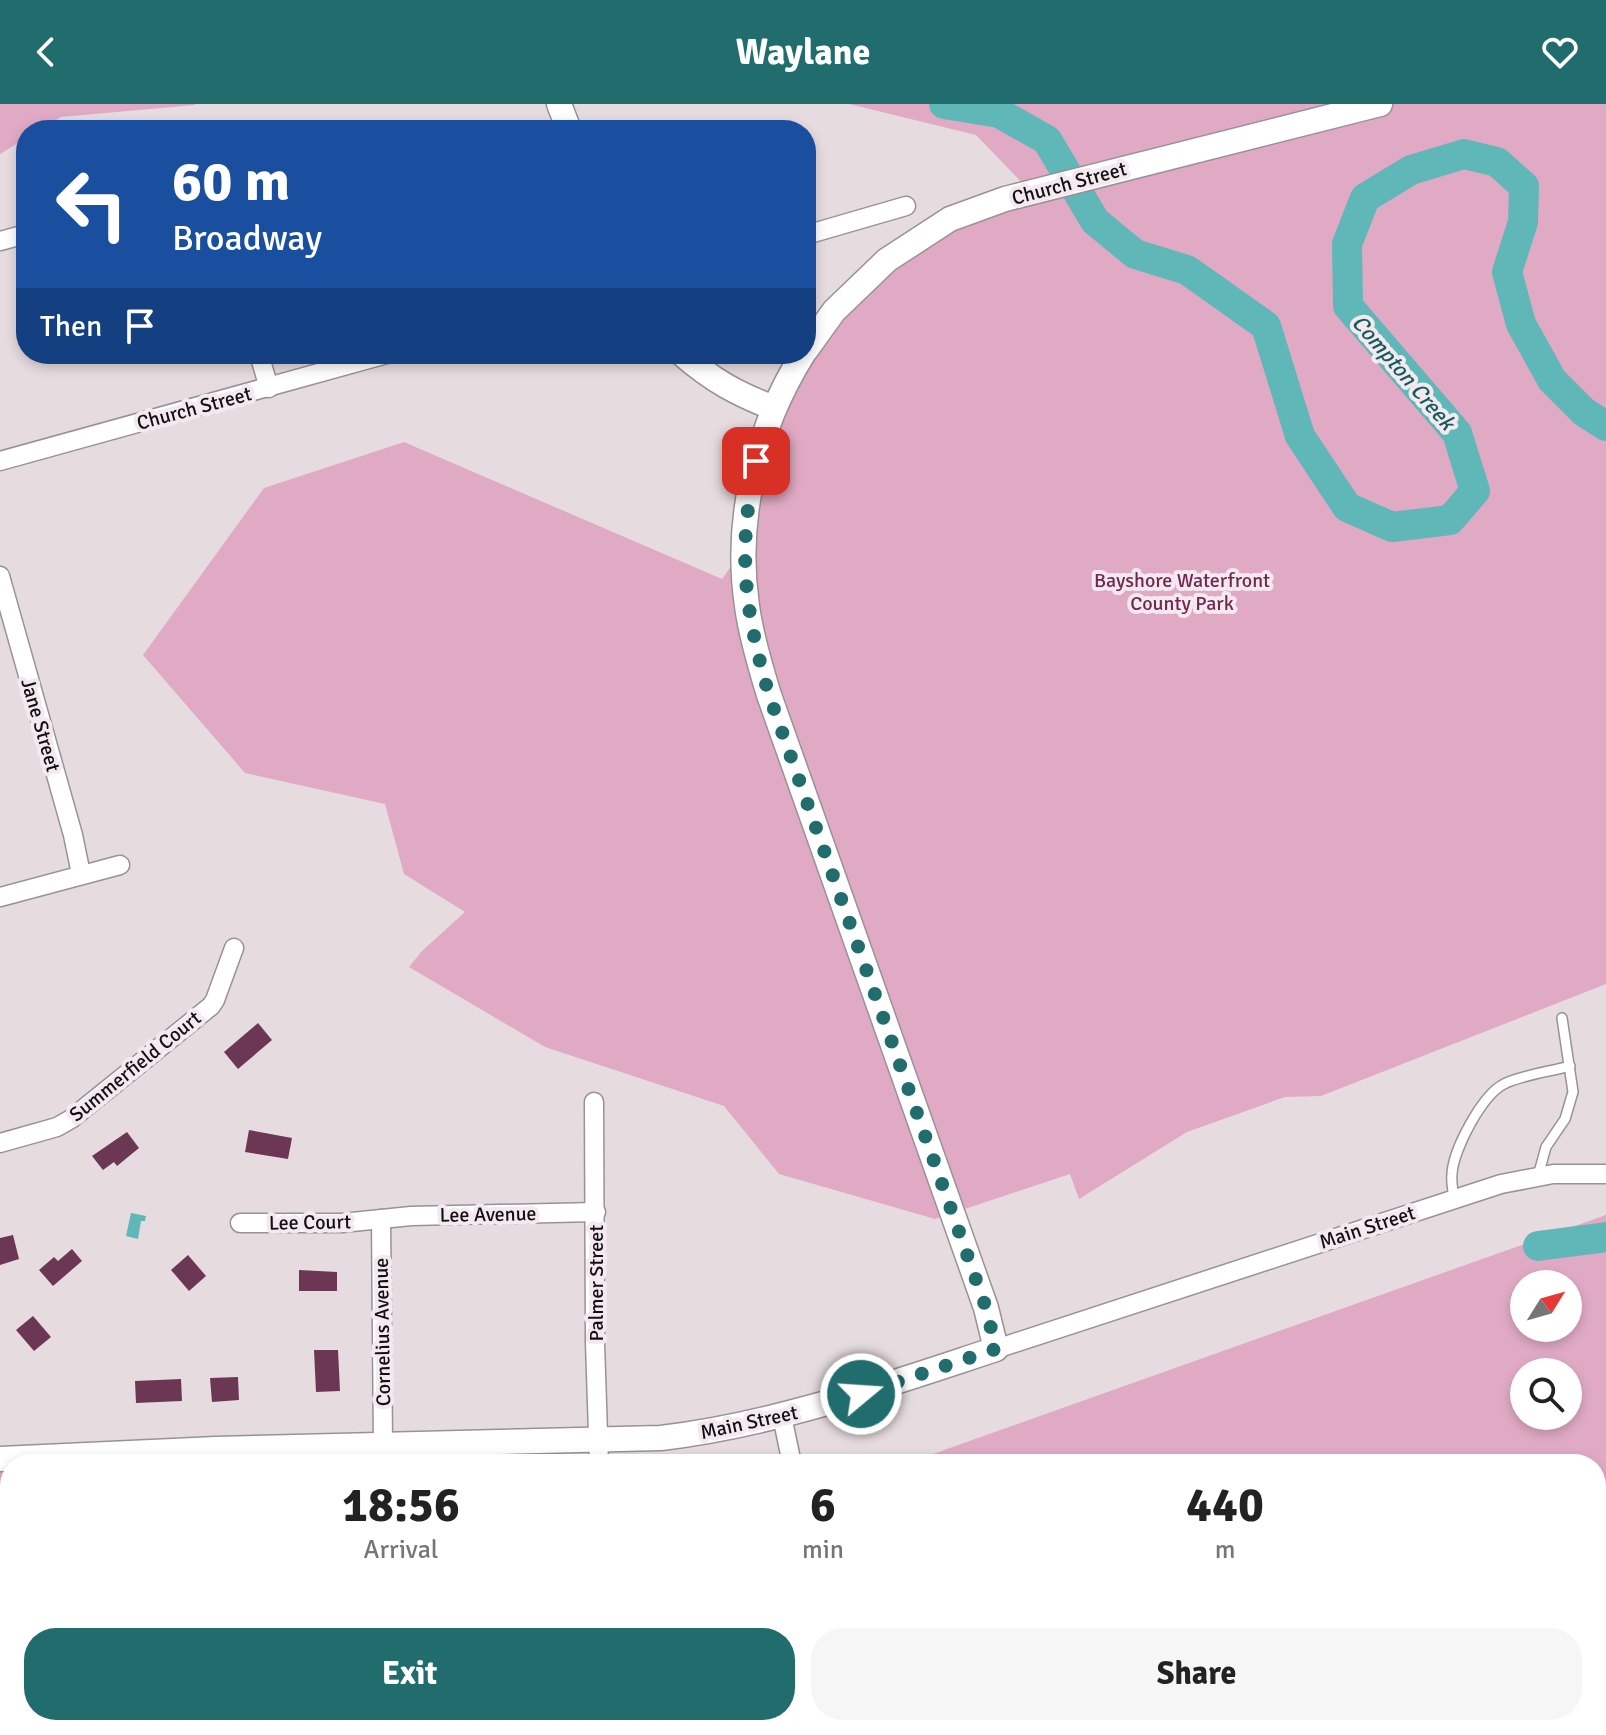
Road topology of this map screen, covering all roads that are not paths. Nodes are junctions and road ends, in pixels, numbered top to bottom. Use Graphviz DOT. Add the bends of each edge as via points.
graph roads {
  1 [pos="1380,104"];
  2 [pos="906,206"];
  3 [pos="816,232"];
  4 [pos="816,336"];
  5 [pos="262,364"];
  6 [pos="352,364"];
  7 [pos="694,364"];
  8 [pos="798,364"];
  9 [pos="269,388"];
  10 [pos="774,408"];
  11 [pos="0,461"];
  12 [pos="0,576"];
  13 [pos="120,865"];
  14 [pos="81,874"];
  15 [pos="0,897"];
  16 [pos="234,948"];
  17 [pos="1562,1018"];
  18 [pos="1570,1066"];
  19 [pos="594,1102"];
  20 [pos="0,1143"];
  21 [pos="1606,1174"];
  22 [pos="1538,1176"];
  23 [pos="1454,1198"];
  24 [pos="596,1212"];
  25 [pos="381,1219"];
  26 [pos="240,1223"];
  27 [pos="996,1349"];
  28 [pos="782,1416"];
  29 [pos="383,1445"];
  30 [pos="599,1452"];
  31 [pos="258,1454"];
  32 [pos="790,1454"];
  1 -- 4 [label="street, Church Street" via="1005,199 950,219 887,260"];
  2 -- 3 [label="street"];
  5 -- 9 [label="street"];
  6 -- 9 [label="street, Church Street"];
  7 -- 10 [label="street" via="735,393"];
  8 -- 10 [label="street, Church Street"];
  9 -- 11 [label="street, Church Street"];
  10 -- 27 [label="street, Church Street" via="756,461 745,529 747,604 756,649"];
  12 -- 14 [label="street, Jane Street"];
  13 -- 14 [label="street"];
  14 -- 15 [label="street"];
  16 -- 20 [label="street, Summerfield Court" via="215,1000 190,1024 71,1119"];
  17 -- 18 [label="lane"];
  18 -- 22 [label="lane" via="1573,1092"];
  18 -- 23 [label="lane" via="1504,1084 1489,1097 1457,1155"];
  19 -- 24 [label="street, Palmer Street"];
  21 -- 22 [label="street, Main Street"];
  22 -- 23 [label="street, Main Street"];
  23 -- 27 [label="street, Main Street"];
  24 -- 25 [label="street, Lee Avenue"];
  24 -- 30 [label="street, Palmer Street"];
  25 -- 26 [label="street, Lee Court"];
  25 -- 29 [label="street, Cornelius Avenue"];
  27 -- 28 [label="street, Main Street"];
  28 -- 30 [label="street, Main Street"];
  28 -- 32 [label="street"];
  29 -- 30 [label="street, Main Street"];
  29 -- 31 [label="street, Main Street"];
}
